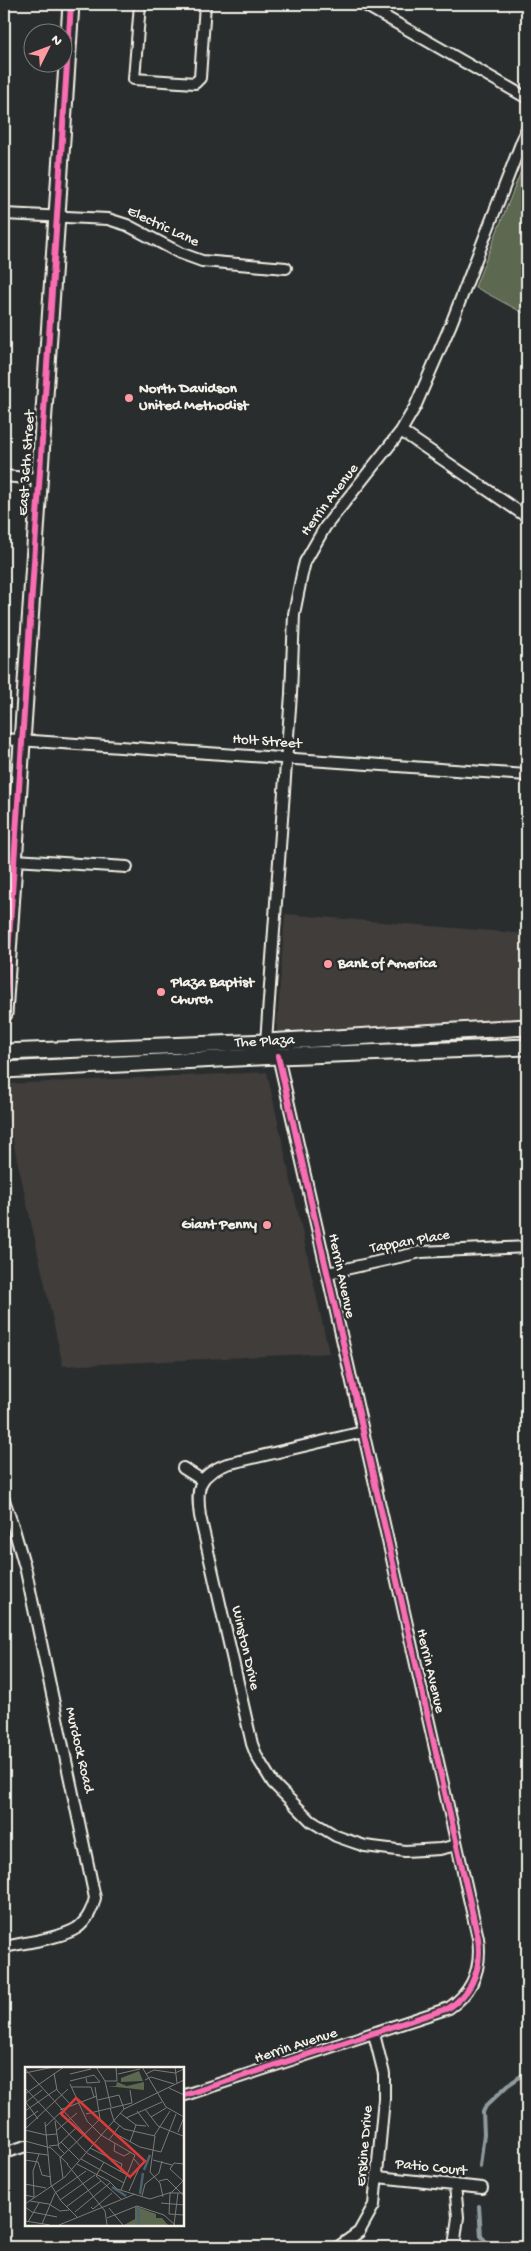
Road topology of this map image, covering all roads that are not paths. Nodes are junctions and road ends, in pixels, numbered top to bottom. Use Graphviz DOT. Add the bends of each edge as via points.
graph roads {
  1 [pos="70,4"];
  2 [pos="140,4"];
  3 [pos="205,4"];
  4 [pos="363,4"];
  5 [pos="527,98"];
  6 [pos="527,128"];
  7 [pos="4,214"];
  8 [pos="57,218"];
  9 [pos="286,268"];
  10 [pos="401,431"];
  11 [pos="4,476"];
  12 [pos="38,479"];
  13 [pos="527,517"];
  14 [pos="4,739"];
  15 [pos="22,740"];
  16 [pos="287,758"];
  17 [pos="527,775"];
  18 [pos="15,860"];
  19 [pos="126,867"];
  20 [pos="4,1014"];
  21 [pos="527,1027"];
  22 [pos="266,1042"];
  23 [pos="527,1047"];
  24 [pos="4,1052"];
  25 [pos="278,1056"];
  26 [pos="4,1070"];
  27 [pos="527,1247"];
  28 [pos="328,1273"];
  29 [pos="363,1432"];
  30 [pos="183,1468"];
  31 [pos="202,1480"];
  32 [pos="4,1500"];
  33 [pos="457,1845"];
  34 [pos="4,1947"];
  35 [pos="374,2034"];
  36 [pos="184,2095"];
  37 [pos="25,2146"];
  38 [pos="4,2153"];
  39 [pos="378,2177"];
  40 [pos="455,2185"];
  41 [pos="482,2188"];
  42 [pos="338,2247"];
  43 [pos="454,2247"];
  1 -- 8 [label="main road, East 36th Street"];
  2 -- 3 [label="street" via="134,79 195,84 200,78"];
  4 -- 5 [label="street"];
  6 -- 10 [label="street, Herrin Avenue" via="428,380"];
  7 -- 8 [label="street, Electric Lane"];
  8 -- 9 [label="street, Electric Lane" via="108,219 202,261"];
  8 -- 12 [label="main road, East 36th Street"];
  10 -- 13 [label="street"];
  10 -- 16 [label="street, Herrin Avenue" via="324,527 305,562 294,614"];
  11 -- 12 [label="street"];
  12 -- 15 [label="main road, East 36th Street"];
  14 -- 15 [label="street, Holt Street"];
  15 -- 16 [label="street, Holt Street"];
  15 -- 18 [label="main road, East 36th Street"];
  16 -- 17 [label="street, Holt Street"];
  16 -- 22 [label="street, Herrin Avenue"];
  18 -- 19 [label="street"];
  18 -- 20 [label="main road, East 36th Street"];
  21 -- 22 [label="main road, The Plaza"];
  22 -- 24 [label="main road, The Plaza"];
  23 -- 25 [label="main road, The Plaza"];
  25 -- 26 [label="main road, The Plaza"];
  25 -- 28 [label="street, Herrin Avenue"];
  27 -- 28 [label="street, Tappan Place" via="430,1251"];
  28 -- 29 [label="street, Herrin Avenue"];
  29 -- 31 [label="street" via="227,1464"];
  29 -- 33 [label="street, Herrin Avenue"];
  30 -- 31 [label="street"];
  31 -- 33 [label="street, Winston Drive" via="198,1496 200,1520 231,1656 252,1744 273,1783 312,1820 336,1836 353,1842 405,1851"];
  32 -- 34 [label="street, Murdock Road" via="26,1571 95,1898 91,1911 78,1928"];
  33 -- 35 [label="street, Herrin Avenue" via="478,1938 479,1962 474,1982 449,2008"];
  35 -- 36 [label="street, Herrin Avenue"];
  35 -- 39 [label="street, Erskine Drive" via="384,2074"];
  37 -- 38 [label="street"];
  39 -- 40 [label="street, Patio Court"];
  39 -- 42 [label="street, Erskine Drive" via="374,2205 365,2224 360,2232"];
  40 -- 41 [label="street, Patio Court"];
  40 -- 43 [label="street" via="458,2217"];
}
